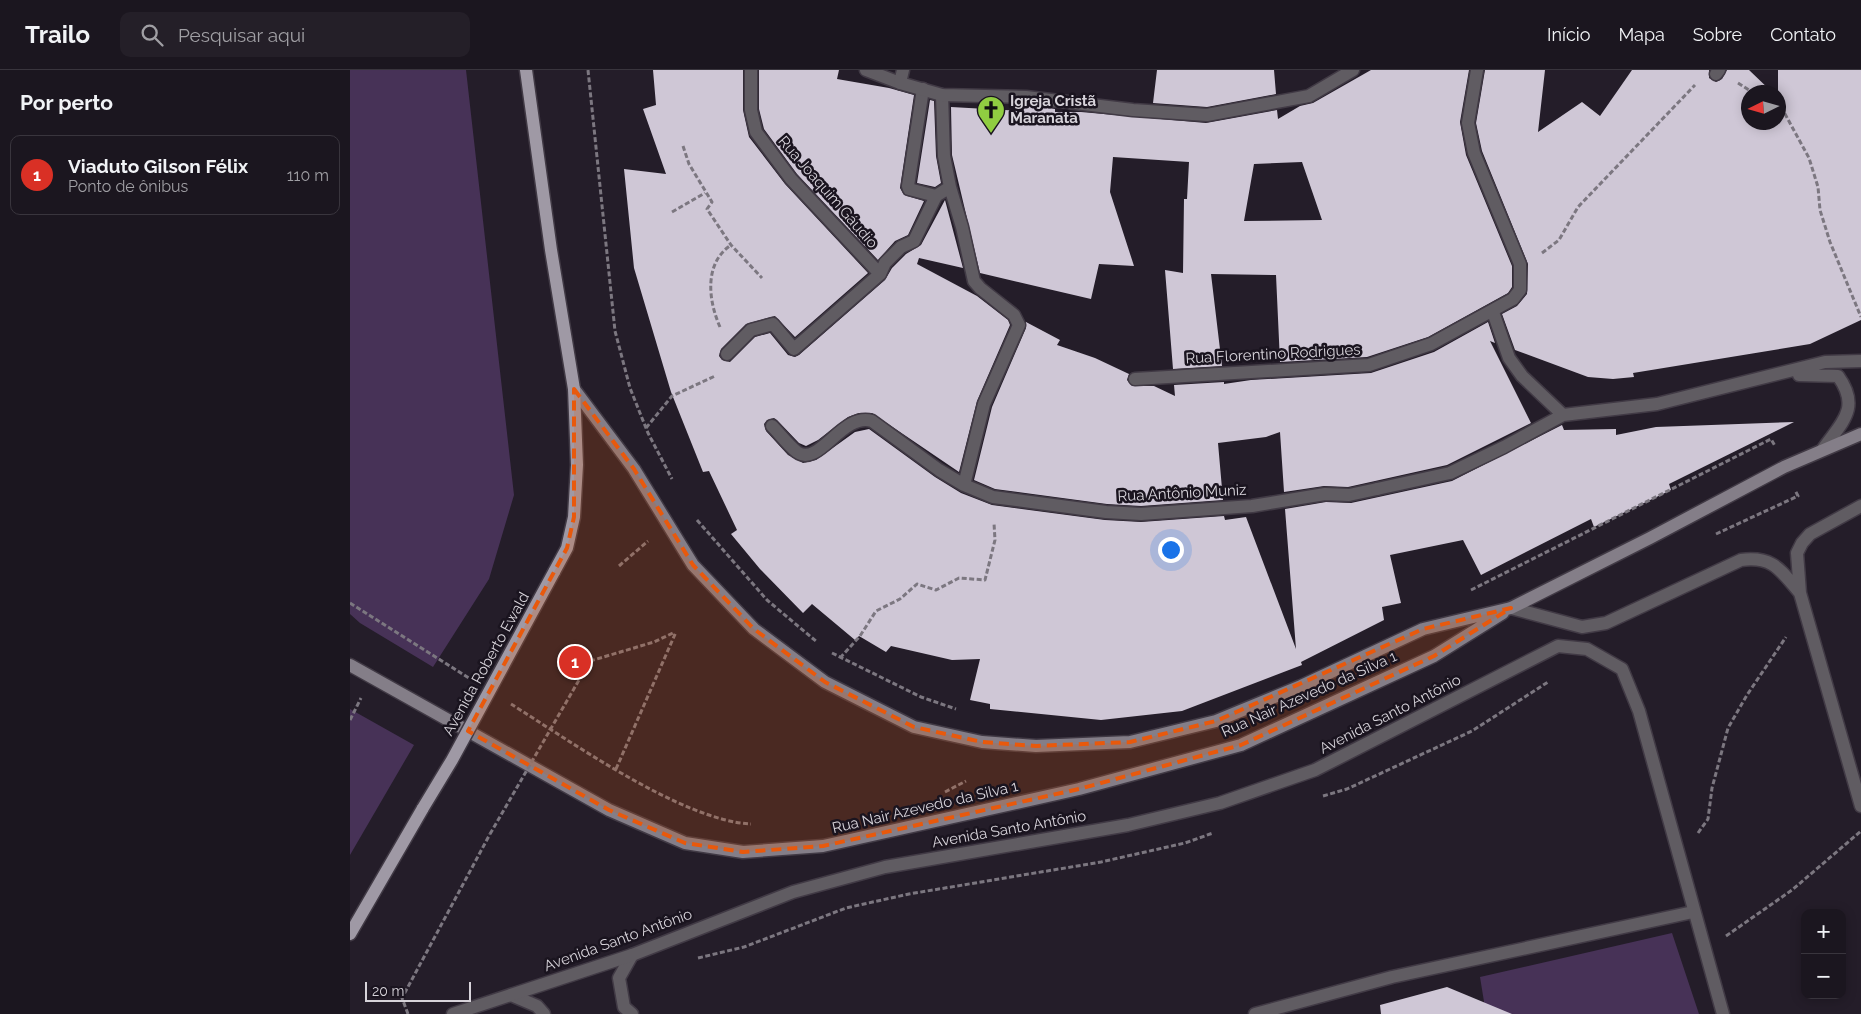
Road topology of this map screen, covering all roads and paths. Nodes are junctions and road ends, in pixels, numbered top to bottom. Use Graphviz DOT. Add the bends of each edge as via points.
graph roads {
  1 [pos="526,70"];
  2 [pos="588,70"];
  3 [pos="751,70"];
  4 [pos="866,70"];
  5 [pos="903,70"];
  6 [pos="1353,70"];
  7 [pos="1477,70"];
  8 [pos="1718,72"];
  9 [pos="900,83"];
  10 [pos="923,90"];
  11 [pos="942,94"];
  12 [pos="1786,116"];
  13 [pos="682,146"];
  14 [pos="950,187"];
  15 [pos="705,194"];
  16 [pos="936,196"];
  17 [pos="672,212"];
  18 [pos="1520,264"];
  19 [pos="880,274"];
  20 [pos="762,278"];
  21 [pos="1492,312"];
  22 [pos="1861,318"];
  23 [pos="727,354"];
  24 [pos="1861,361"];
  25 [pos="1774,376"];
  26 [pos="1135,379"];
  27 [pos="574,389"];
  28 [pos="1563,415"];
  29 [pos="772,426"];
  30 [pos="1861,434"];
  31 [pos="1771,439"];
  32 [pos="1823,449"];
  33 [pos="675,484"];
  34 [pos="964,485"];
  35 [pos="993,497"];
  36 [pos="1861,506"];
  37 [pos="694,516"];
  38 [pos="1800,593"];
  39 [pos="1462,594"];
  40 [pos="350,602"];
  41 [pos="1511,608"];
  42 [pos="1808,619"];
  43 [pos="820,644"];
  44 [pos="827,651"];
  45 [pos="840,658"];
  46 [pos="590,662"];
  47 [pos="350,665"];
  48 [pos="471,680"];
  49 [pos="579,680"];
  50 [pos="505,701"];
  51 [pos="957,709"];
  52 [pos="616,769"];
  53 [pos="966,781"];
  54 [pos="941,793"];
  55 [pos="1861,806"];
  56 [pos="754,824"];
  57 [pos="1861,830"];
  58 [pos="1680,859"];
  59 [pos="1693,912"];
  60 [pos="350,934"];
  61 [pos="1706,949"];
  62 [pos="632,955"];
  63 [pos="511,995"];
  64 [pos="408,1014"];
  65 [pos="453,1014"];
  66 [pos="544,1014"];
  67 [pos="632,1014"];
  68 [pos="1255,1014"];
  69 [pos="1723,1014"];
  1 -- 27 [label="main road, Avenida Roberto Ewald"];
  2 -- 33 [label="path" via="615,331 630,388"];
  3 -- 19 [label="street, Rua Joaquim Gáudio" via="750,110 756,132 791,179"];
  4 -- 9 [label="street"];
  5 -- 9 [label="street"];
  6 -- 11 [label="street" via="1309,96 1207,115 1026,97"];
  7 -- 18 [label="street" via="1468,123 1474,153"];
  8 -- 18 [label="path" via="1698,82 1578,207 1559,240 1534,259"];
  9 -- 10 [label="street"];
  10 -- 11 [label="street"];
  10 -- 16 [label="street" via="908,186"];
  11 -- 14 [label="street" via="944,156"];
  12 -- 22 [label="path" via="1809,158 1830,242"];
  13 -- 15 [label="path"];
  14 -- 16 [label="street"];
  14 -- 34 [label="street" via="974,281 1014,315 1019,325 984,404"];
  15 -- 17 [label="path"];
  15 -- 20 [label="path" via="712,202 707,209 731,245"];
  16 -- 19 [label="street, Rua Joaquim Gáudio" via="914,241 901,247 884,263"];
  18 -- 21 [label="street, Rua Florentino Rodrigues" via="1520,290 1513,299"];
  19 -- 23 [label="street, Rua Joaquim Gáudio" via="794,349 773,324 751,330"];
  21 -- 26 [label="street, Rua Florentino Rodrigues" via="1431,344 1369,365"];
  21 -- 28 [label="street" via="1509,358 1522,376"];
  24 -- 25 [label="street" via="1825,362"];
  25 -- 28 [label="street" via="1657,404"];
  25 -- 32 [label="street" via="1838,376 1848,390 1848,412"];
  27 -- 41 [label="main road" via="634,469 693,565 754,629 825,682 914,727 982,742 1130,742 1216,720 1301,686 1423,629"];
  27 -- 60 [label="main road, Avenida Roberto Ewald, bridge" via="577,465 574,517 567,548 452,760"];
  28 -- 35 [label="street, Rua Antônio Muniz" via="1450,473 1349,495 1325,494 1252,506 1141,514"];
  29 -- 34 [label="street, Rua Antônio Muniz" via="798,453 804,455 816,452 853,421 865,419"];
  30 -- 32 [label="main road"];
  31 -- 39 [label="path"];
  32 -- 41 [label="main road" via="1784,466"];
  34 -- 35 [label="street, Rua Antônio Muniz"];
  35 -- 45 [label="path" via="995,540 985,580 959,578 936,590 917,584 900,599 876,612"];
  36 -- 38 [label="street" via="1810,534 1802,543 1797,553"];
  37 -- 43 [label="path" via="767,600"];
  38 -- 41 [label="street" via="1775,564 1755,558 1741,560 1606,623 1582,627"];
  38 -- 42 [label="street"];
  40 -- 48 [label="path"];
  41 -- 47 [label="main road, Rua Nair Azevedo da Silva 1" via="1434,656 1241,745 1079,789 823,846 742,852 685,843 609,810"];
  42 -- 55 [label="street"];
  42 -- 58 [label="path" via="1788,627 1788,634 1728,728 1712,788 1708,819"];
  44 -- 45 [label="path"];
  45 -- 51 [label="path" via="921,698"];
  46 -- 52 [label="path" via="676,632"];
  49 -- 64 [label="path, bridge" via="490,834 402,998"];
  50 -- 52 [label="path"];
  52 -- 56 [label="path" via="702,812"];
  53 -- 54 [label="path"];
  57 -- 61 [label="path" via="1792,890"];
  58 -- 59 [label="street"];
  58 -- 62 [label="street, Avenida Santo Antônio" via="1639,711 1622,669 1587,649 1558,646 1315,770 1220,803 1128,825 885,867 792,892"];
  59 -- 61 [label="street"];
  59 -- 68 [label="street" via="1392,976"];
  61 -- 69 [label="street"];
  62 -- 63 [label="street, Avenida Santo Antônio"];
  62 -- 67 [label="street" via="619,978 624,1007"];
  63 -- 65 [label="street, Avenida Santo Antônio"];
  63 -- 66 [label="street" via="537,1006"];
}
